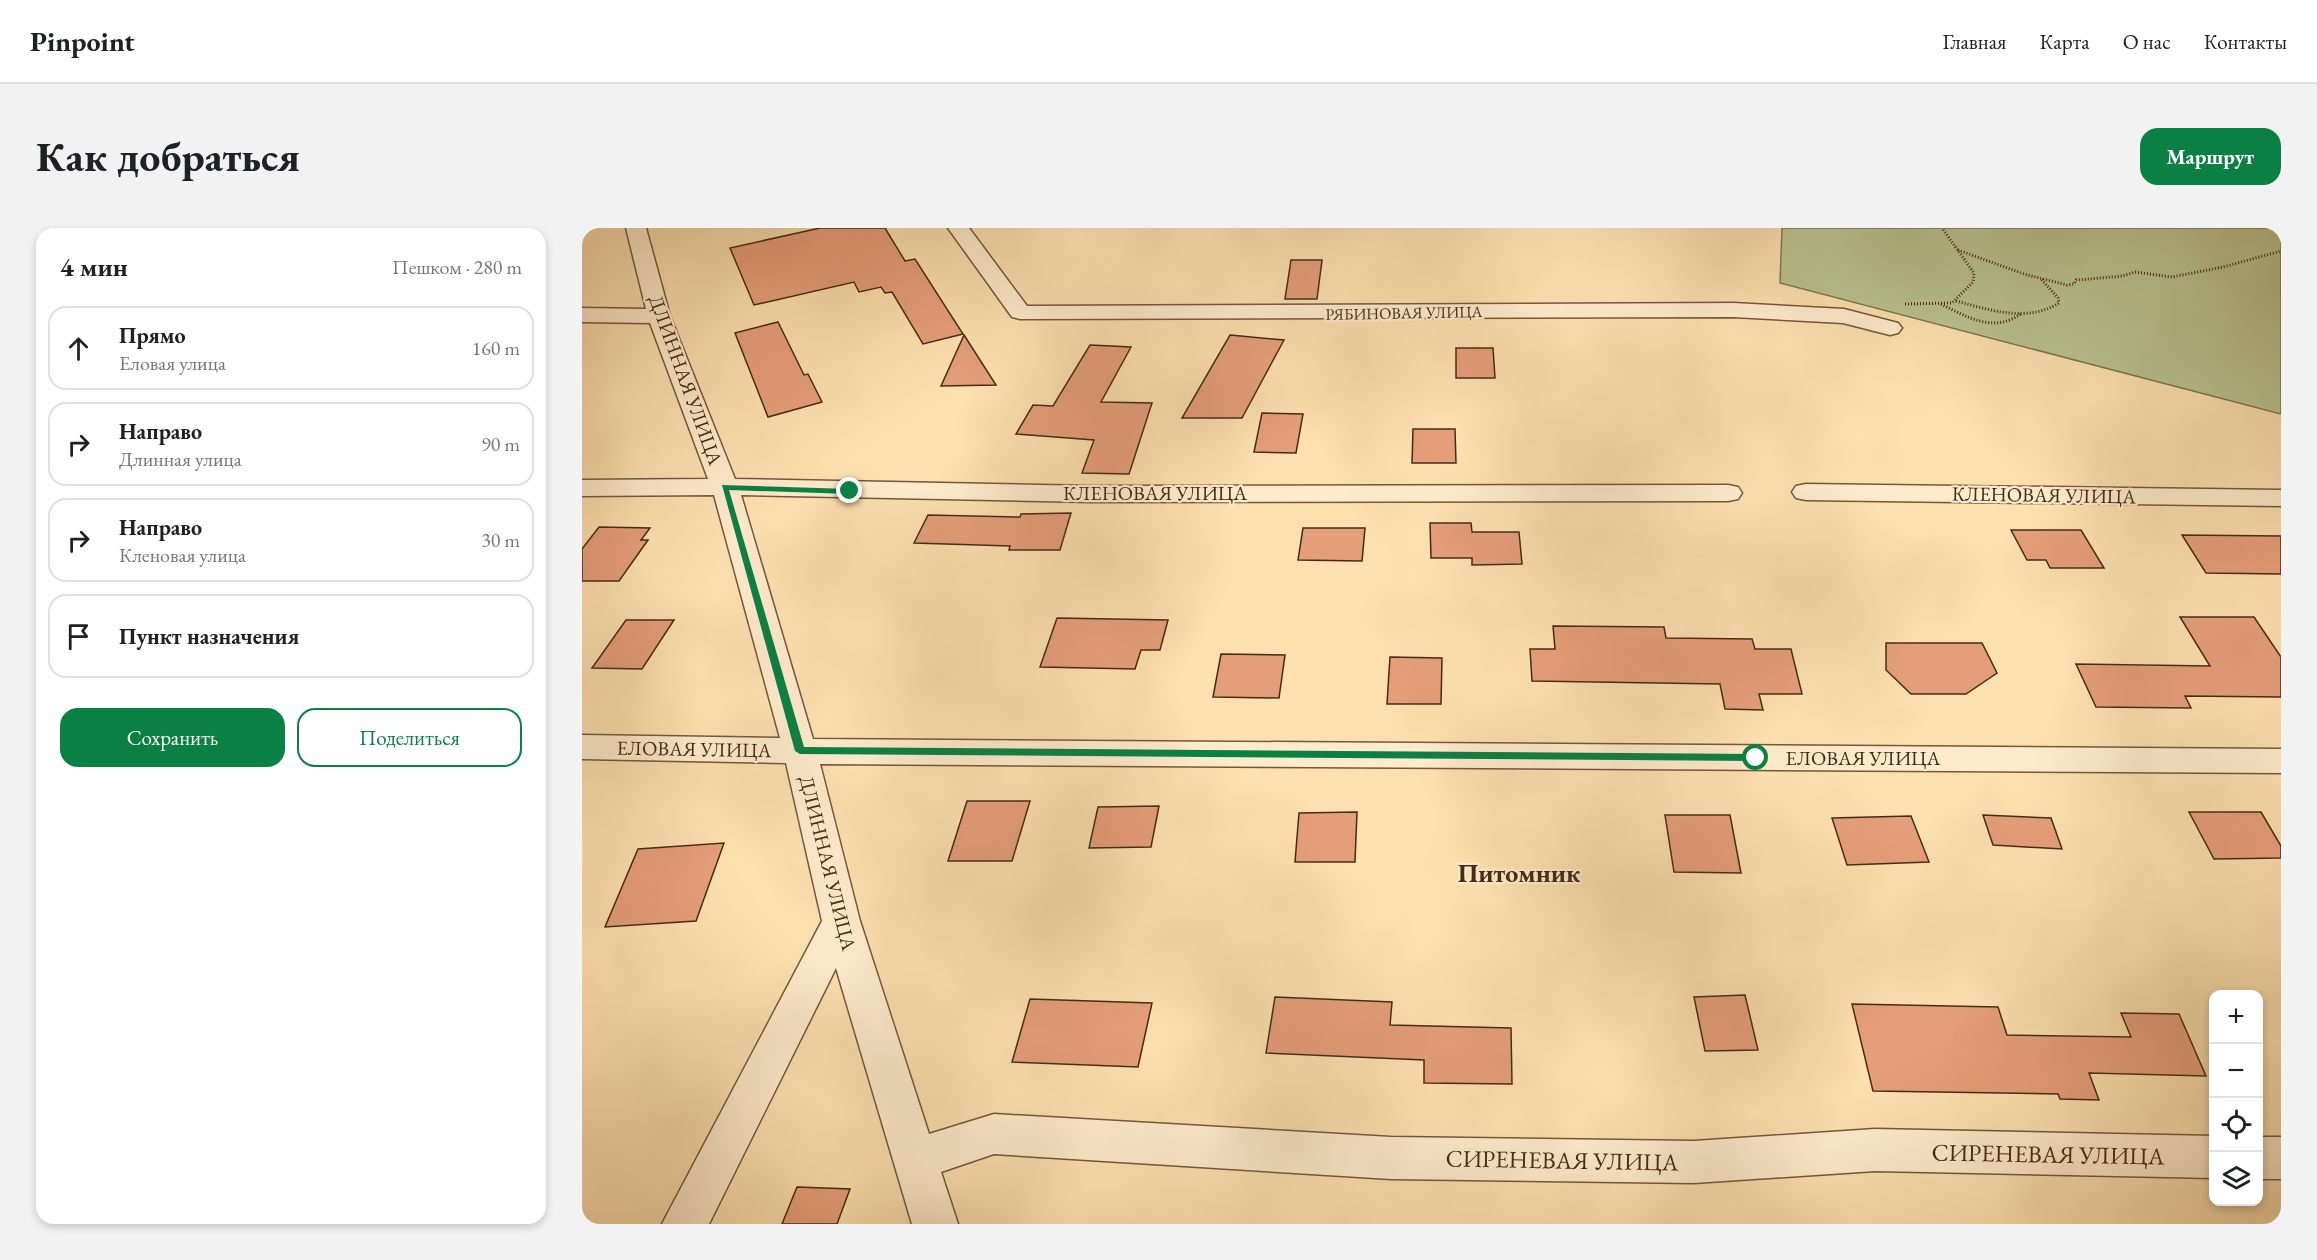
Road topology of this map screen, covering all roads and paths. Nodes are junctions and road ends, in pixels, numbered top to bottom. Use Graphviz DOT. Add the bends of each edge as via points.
graph roads {
  1 [pos="636,228"];
  2 [pos="958,228"];
  3 [pos="1942,228"];
  4 [pos="2277,228"];
  5 [pos="2281,231"];
  6 [pos="1958,250"];
  7 [pos="2281,251"];
  8 [pos="2041,279"];
  9 [pos="1956,301"];
  10 [pos="1901,304"];
  11 [pos="1941,304"];
  12 [pos="2022,313"];
  13 [pos="582,315"];
  14 [pos="660,316"];
  15 [pos="1890,328"];
  16 [pos="725,487"];
  17 [pos="582,488"];
  18 [pos="1728,492"];
  19 [pos="1806,492"];
  20 [pos="2281,498"];
  21 [pos="582,747"];
  22 [pos="800,751"];
  23 [pos="2281,761"];
  24 [pos="841,921"];
  25 [pos="2209,1157"];
  26 [pos="2263,1158"];
  27 [pos="2281,1158"];
  28 [pos="916,1159"];
  29 [pos="685,1224"];
  30 [pos="935,1224"];
  1 -- 14 [label="street, ДЛИННАЯ УЛИЦА"];
  2 -- 15 [label="street, РЯБИНОВАЯ УЛИЦА" via="1013,320 1168,314 1743,310 1844,316"];
  3 -- 6 [label="path"];
  4 -- 5 [label="path"];
  6 -- 8 [label="path"];
  6 -- 9 [label="path" via="1974,273 1973,282"];
  7 -- 8 [label="path" via="2172,277 2135,272 2076,280 2067,285"];
  8 -- 12 [label="path" via="2059,303 2052,308"];
  9 -- 11 [label="path"];
  9 -- 12 [label="path"];
  10 -- 11 [label="path"];
  11 -- 12 [label="path" via="1977,322 1993,323 2018,318"];
  13 -- 14 [label="street"];
  14 -- 16 [label="street, ДЛИННАЯ УЛИЦА"];
  16 -- 17 [label="street, КЛЕНОВАЯ УЛИЦА"];
  16 -- 18 [label="street, КЛЕНОВАЯ УЛИЦА" via="1090,494"];
  16 -- 22 [label="street, ДЛИННАЯ УЛИЦА"];
  19 -- 20 [label="street, КЛЕНОВАЯ УЛИЦА"];
  21 -- 22 [label="street, ЕЛОВАЯ УЛИЦА"];
  22 -- 23 [label="street, ЕЛОВАЯ УЛИЦА"];
  22 -- 24 [label="street, ДЛИННАЯ УЛИЦА"];
  24 -- 28 [label="street, ДЛИННАЯ УЛИЦА"];
  24 -- 29 [label="street"];
  25 -- 28 [label="street, СИРЕНЕВАЯ УЛИЦА" via="1875,1150 1694,1162 1391,1158 994,1134"];
  26 -- 27 [label="street"];
  28 -- 30 [label="street, ДЛИННАЯ УЛИЦА"];
}
